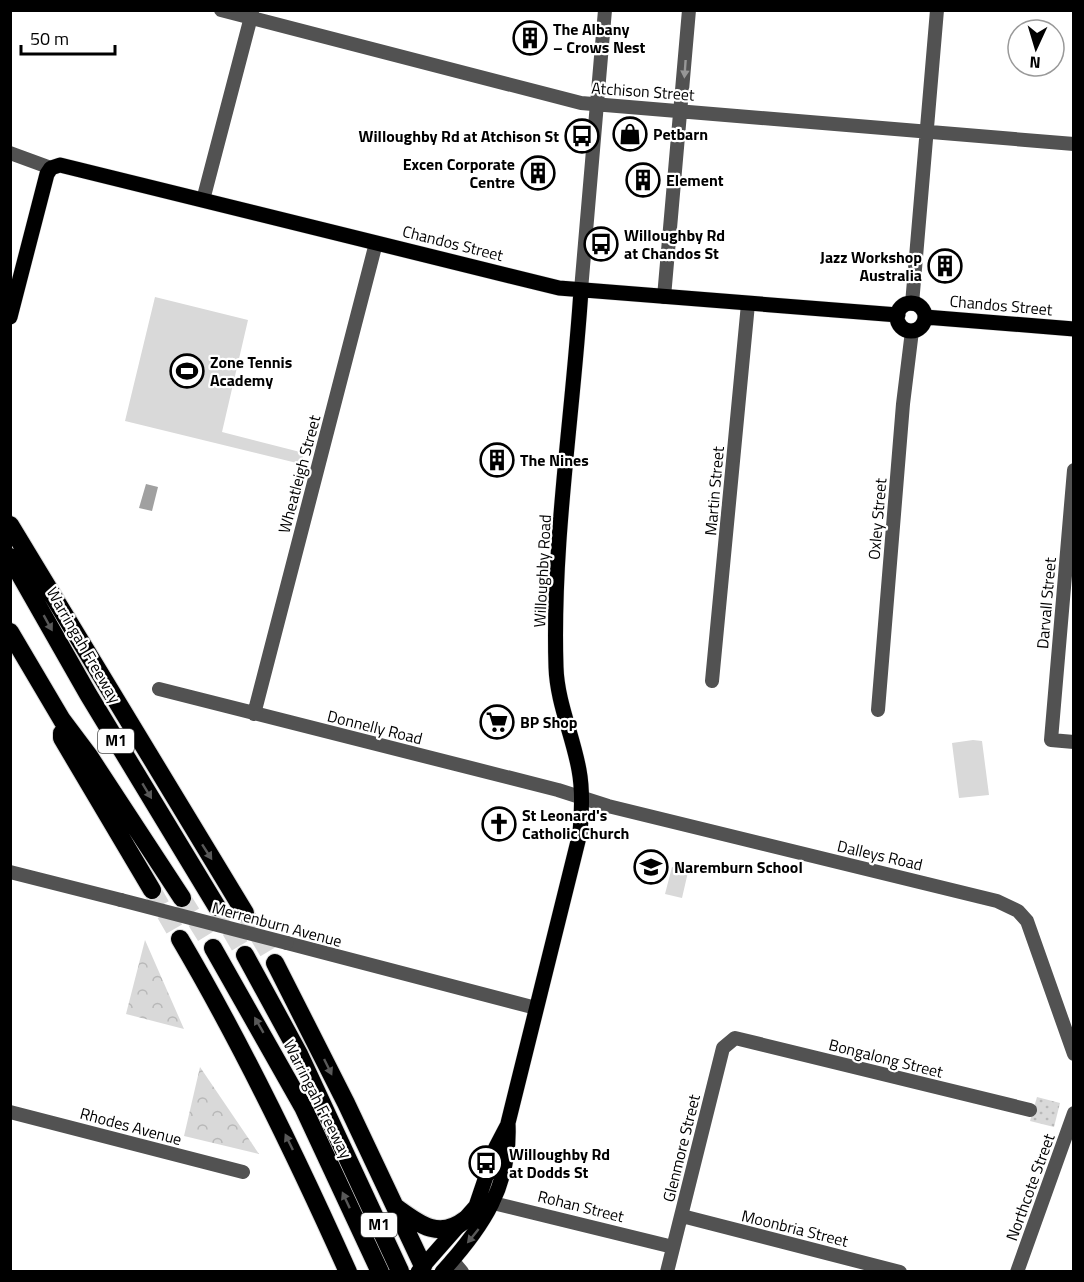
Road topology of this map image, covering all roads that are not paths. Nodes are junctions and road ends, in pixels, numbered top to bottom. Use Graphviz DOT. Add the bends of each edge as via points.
graph roads {
  1 [pos="221,10"];
  2 [pos="605,10"];
  3 [pos="689,10"];
  4 [pos="937,10"];
  5 [pos="251,15"];
  6 [pos="597,105"];
  7 [pos="682,110"];
  8 [pos="927,131"];
  9 [pos="1074,144"];
  10 [pos="10,153"];
  11 [pos="51,168"];
  12 [pos="203,200"];
  13 [pos="376,243"];
  14 [pos="581,290"];
  15 [pos="664,297"];
  16 [pos="912,303"];
  17 [pos="748,304"];
  18 [pos="898,315"];
  19 [pos="10,317"];
  20 [pos="925,317"];
  21 [pos="1074,329"];
  22 [pos="912,331"];
  23 [pos="1074,470"];
  24 [pos="10,525"];
  25 [pos="10,556"];
  26 [pos="10,632"];
  27 [pos="712,681"];
  28 [pos="159,688"];
  29 [pos="878,710"];
  30 [pos="254,714"];
  31 [pos="62,720"];
  32 [pos="1074,742"];
  33 [pos="583,799"];
  34 [pos="10,872"];
  35 [pos="152,890"];
  36 [pos="182,898"];
  37 [pos="217,907"];
  38 [pos="245,913"];
  39 [pos="180,939"];
  40 [pos="213,948"];
  41 [pos="245,955"];
  42 [pos="275,963"];
  43 [pos="536,1008"];
  44 [pos="735,1038"];
  45 [pos="1074,1054"];
  46 [pos="1030,1110"];
  47 [pos="10,1112"];
  48 [pos="1074,1113"];
  49 [pos="1070,1137"];
  50 [pos="243,1172"];
  51 [pos="487,1201"];
  52 [pos="396,1206"];
  53 [pos="682,1216"];
  54 [pos="465,1220"];
  55 [pos="673,1247"];
  56 [pos="452,1268"];
  57 [pos="416,1270"];
  58 [pos="348,1272"];
  59 [pos="380,1272"];
  60 [pos="667,1272"];
  61 [pos="900,1272"];
  62 [pos="1017,1272"];
  1 -- 5 [label="street, Atchison Street"];
  2 -- 6 [label="street, Willoughby Road"];
  3 -- 7 [label="street, one-way"];
  4 -- 8 [label="street"];
  5 -- 6 [label="street, Atchison Street" via="510,86"];
  5 -- 12 [label="street"];
  6 -- 7 [label="street, Atchison Street"];
  6 -- 14 [label="street, Willoughby Road"];
  7 -- 8 [label="street, Atchison Street"];
  7 -- 15 [label="street"];
  8 -- 9 [label="street, Atchison Street"];
  8 -- 16 [label="street"];
  10 -- 11 [label="street, Chandos Street"];
  11 -- 12 [label="main road, Chandos Street" via="68,167"];
  11 -- 19 [label="main road"];
  12 -- 13 [label="main road, Chandos Street"];
  13 -- 14 [label="main road, Chandos Street"];
  13 -- 30 [label="street, Wheatleigh Street"];
  14 -- 15 [label="main road, Chandos Street"];
  14 -- 33 [label="main road, Willoughby Road" via="557,584 556,655 557,682"];
  15 -- 17 [label="main road, Chandos Street"];
  16 -- 18 [label="main road" via="904,305"];
  16 -- 20 [label="main road" via="922,309"];
  17 -- 18 [label="main road, Chandos Street"];
  17 -- 27 [label="street, Martin Street"];
  18 -- 22 [label="main road" via="901,326"];
  20 -- 21 [label="main road, Chandos Street"];
  20 -- 22 [label="main road" via="923,325"];
  22 -- 29 [label="street, Oxley Street"];
  23 -- 32 [label="street, Darvall Street" via="1051,740"];
  24 -- 38 [label="highway, one-way"];
  25 -- 37 [label="highway, Warringah Freeway / M1, one-way"];
  26 -- 31 [label="highway, M1"];
  28 -- 30 [label="street, Donnelly Road"];
  30 -- 33 [label="street, Donnelly Road"];
  31 -- 35 [label="highway" via="62,738"];
  31 -- 36 [label="highway, M1"];
  33 -- 43 [label="main road, Willoughby Road" via="577,843"];
  33 -- 45 [label="street, Dalleys Road" via="997,901 1018,911 1027,921"];
  34 -- 43 [label="street, Merrenburn Avenue, bridge"];
  58 -- 39 [label="highway, one-way" via="292,1148"];
  59 -- 40 [label="highway, Warringah Freeway / M1, one-way" via="303,1107"];
  41 -- 57 [label="highway, Warringah Freeway / M1"];
  42 -- 52 [label="highway, one-way"];
  43 -- 51 [label="main road, Willoughby Road" via="508,1123 508,1149"];
  44 -- 46 [label="street, Bongalong Street"];
  44 -- 53 [label="street, Glenmore Street" via="723,1048"];
  47 -- 50 [label="street, Rhodes Avenue"];
  48 -- 49 [label="street, Northcote Street"];
  49 -- 62 [label="street, Northcote Street"];
  51 -- 54 [label="main road, Willoughby Road"];
  51 -- 55 [label="street, Rohan Street"];
  51 -- 56 [label="main road, Willoughby Road, one-way" via="482,1224"];
  52 -- 54 [label="highway" via="432,1230 448,1230"];
  52 -- 57 [label="highway"];
  53 -- 55 [label="street, Glenmore Street"];
  53 -- 61 [label="street, Moonbria Street"];
  54 -- 57 [label="main road, Willoughby Road"];
  55 -- 60 [label="street, Glenmore Street"];
}
